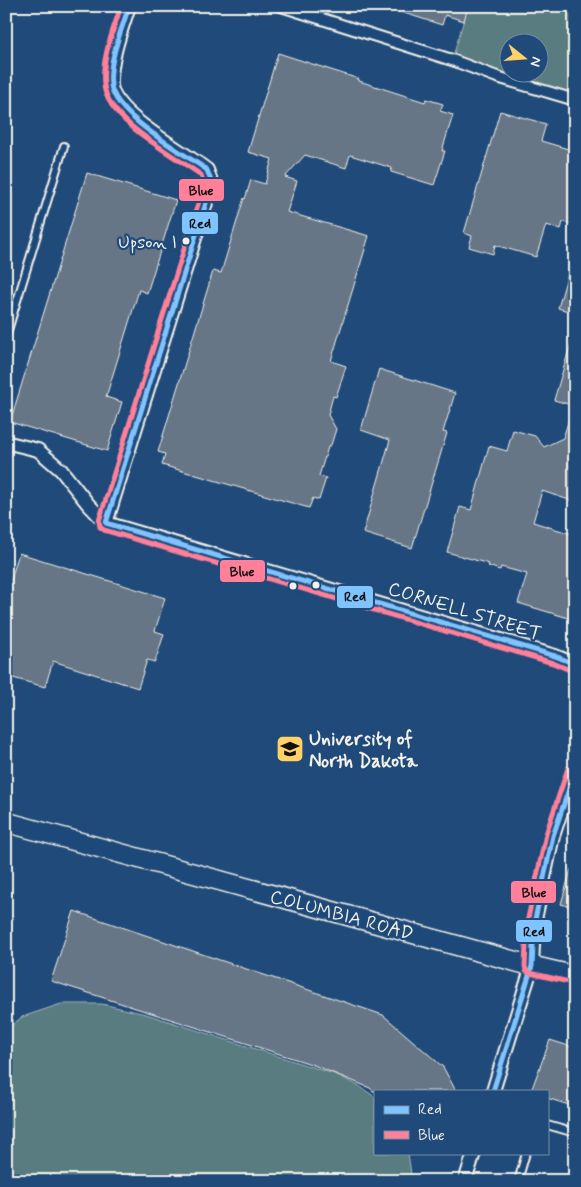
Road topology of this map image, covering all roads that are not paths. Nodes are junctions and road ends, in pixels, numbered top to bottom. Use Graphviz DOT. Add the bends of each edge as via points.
graph roads {
  1 [pos="129,6"];
  2 [pos="280,6"];
  3 [pos="575,100"];
  4 [pos="64,146"];
  5 [pos="6,337"];
  6 [pos="6,444"];
  7 [pos="106,523"];
  8 [pos="575,664"];
  9 [pos="575,770"];
  10 [pos="6,809"];
  11 [pos="6,822"];
  12 [pos="152,862"];
  13 [pos="532,966"];
  14 [pos="575,976"];
  15 [pos="494,1090"];
  16 [pos="548,1124"];
  17 [pos="575,1133"];
  18 [pos="474,1154"];
  19 [pos="526,1154"];
  20 [pos="465,1181"];
  21 [pos="518,1181"];
  1 -- 7 [label="street" via="111,74 116,100 138,121 207,170 211,181"];
  2 -- 3 [label="street"];
  4 -- 5 [label="lane"];
  6 -- 7 [label="street" via="38,450 62,470"];
  7 -- 8 [label="street, CORNELL STREET"];
  9 -- 13 [label="street" via="554,836 534,924"];
  10 -- 12 [label="main road, COLUMBIA ROAD"];
  11 -- 12 [label="main road, COLUMBIA ROAD"];
  12 -- 13 [label="main road, COLUMBIA ROAD"];
  13 -- 14 [label="main road, COLUMBIA ROAD"];
  13 -- 15 [label="street"];
  16 -- 17 [label="lane"];
  18 -- 20 [label="street"];
  19 -- 21 [label="lane"];
}
